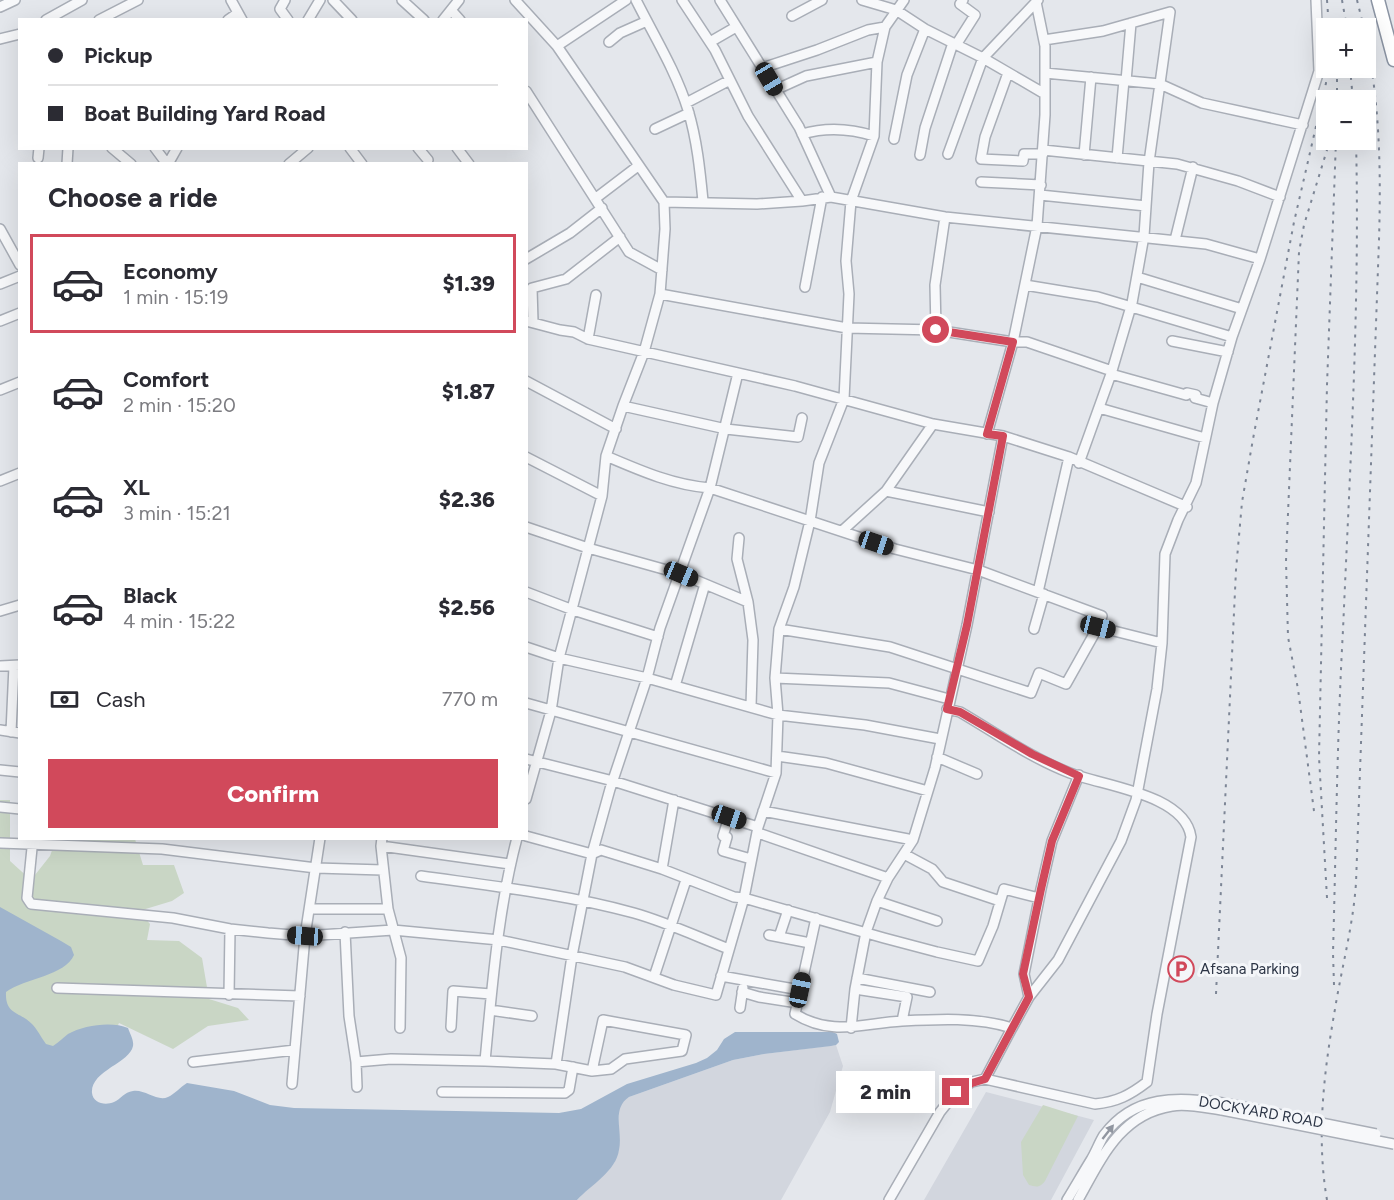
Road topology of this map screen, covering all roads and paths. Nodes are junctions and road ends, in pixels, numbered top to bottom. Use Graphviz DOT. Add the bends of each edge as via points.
graph roads {
  1 [pos="15,0"];
  2 [pos="82,0"];
  3 [pos="138,0"];
  4 [pos="231,0"];
  5 [pos="285,0"];
  6 [pos="320,0"];
  7 [pos="333,0"];
  8 [pos="402,0"];
  9 [pos="459,0"];
  10 [pos="515,0"];
  11 [pos="530,0"];
  12 [pos="626,0"];
  13 [pos="636,0"];
  14 [pos="682,0"];
  15 [pos="720,0"];
  16 [pos="822,0"];
  17 [pos="862,0"];
  18 [pos="904,0"];
  19 [pos="914,0"];
  20 [pos="963,0"];
  21 [pos="1316,0"];
  22 [pos="1378,0"];
  23 [pos="1037,1"];
  24 [pos="0,7"];
  25 [pos="522,8"];
  26 [pos="451,10"];
  27 [pos="896,10"];
  28 [pos="240,16"];
  29 [pos="792,16"];
  30 [pos="50,18"];
  31 [pos="103,18"];
  32 [pos="287,18"];
  33 [pos="309,18"];
  34 [pos="350,18"];
  35 [pos="422,18"];
  36 [pos="445,18"];
  37 [pos="458,18"];
  38 [pos="647,21"];
  39 [pos="1131,23"];
  40 [pos="736,27"];
  41 [pos="885,27"];
  42 [pos="925,28"];
  43 [pos="18,34"];
  44 [pos="0,39"];
  45 [pos="1044,40"];
  46 [pos="609,42"];
  47 [pos="710,42"];
  48 [pos="955,44"];
  49 [pos="557,46"];
  50 [pos="983,58"];
  51 [pos="1394,60"];
  52 [pos="877,62"];
  53 [pos="762,68"];
  54 [pos="1008,73"];
  55 [pos="1045,73"];
  56 [pos="1091,77"];
  57 [pos="730,80"];
  58 [pos="1125,80"];
  59 [pos="1160,84"];
  60 [pos="775,90"];
  61 [pos="528,94"];
  62 [pos="1045,94"];
  63 [pos="687,108"];
  64 [pos="1303,125"];
  65 [pos="655,129"];
  66 [pos="802,134"];
  67 [pos="873,136"];
  68 [pos="894,139"];
  69 [pos="114,150"];
  70 [pos="157,150"];
  71 [pos="306,150"];
  72 [pos="420,150"];
  73 [pos="1043,152"];
  74 [pos="948,154"];
  75 [pos="1084,154"];
  76 [pos="921,155"];
  77 [pos="1117,158"];
  78 [pos="428,160"];
  79 [pos="129,162"];
  80 [pos="166,162"];
  81 [pos="291,162"];
  82 [pos="1149,162"];
  83 [pos="638,165"];
  84 [pos="1192,167"];
  85 [pos="981,182"];
  86 [pos="1040,190"];
  87 [pos="826,197"];
  88 [pos="1280,197"];
  89 [pos="596,198"];
  90 [pos="703,201"];
  91 [pos="802,201"];
  92 [pos="851,201"];
  93 [pos="664,202"];
  94 [pos="1146,206"];
  95 [pos="602,208"];
  96 [pos="945,217"];
  97 [pos="1037,226"];
  98 [pos="0,229"];
  99 [pos="1144,236"];
  100 [pos="620,237"];
  101 [pos="1175,240"];
  102 [pos="4,247"];
  103 [pos="528,258"];
  104 [pos="1260,259"];
  105 [pos="18,263"];
  106 [pos="662,270"];
  107 [pos="18,277"];
  108 [pos="1137,277"];
  109 [pos="528,281"];
  110 [pos="0,284"];
  111 [pos="1025,285"];
  112 [pos="805,287"];
  113 [pos="532,288"];
  114 [pos="660,294"];
  115 [pos="596,295"];
  116 [pos="1130,308"];
  117 [pos="1242,309"];
  118 [pos="18,314"];
  119 [pos="0,321"];
  120 [pos="530,322"];
  121 [pos="847,328"];
  122 [pos="936,330"];
  123 [pos="1232,337"];
  124 [pos="588,339"];
  125 [pos="1172,341"];
  126 [pos="1013,342"];
  127 [pos="644,352"];
  128 [pos="1228,352"];
  129 [pos="1111,372"];
  130 [pos="738,373"];
  131 [pos="528,382"];
  132 [pos="18,383"];
  133 [pos="0,390"];
  134 [pos="844,399"];
  135 [pos="1213,403"];
  136 [pos="623,406"];
  137 [pos="1099,408"];
  138 [pos="802,418"];
  139 [pos="933,424"];
  140 [pos="616,429"];
  141 [pos="726,429"];
  142 [pos="987,434"];
  143 [pos="1003,436"];
  144 [pos="1205,438"];
  145 [pos="606,456"];
  146 [pos="528,458"];
  147 [pos="1069,458"];
  148 [pos="1079,463"];
  149 [pos="18,474"];
  150 [pos="0,481"];
  151 [pos="710,488"];
  152 [pos="886,491"];
  153 [pos="602,496"];
  154 [pos="1187,507"];
  155 [pos="989,512"];
  156 [pos="810,521"];
  157 [pos="528,528"];
  158 [pos="842,531"];
  159 [pos="739,538"];
  160 [pos="588,548"];
  161 [pos="978,570"];
  162 [pos="681,574"];
  163 [pos="705,584"];
  164 [pos="528,593"];
  165 [pos="1041,593"];
  166 [pos="748,602"];
  167 [pos="18,606"];
  168 [pos="573,610"];
  169 [pos="0,611"];
  170 [pos="1098,627"];
  171 [pos="779,629"];
  172 [pos="1034,629"];
  173 [pos="658,637"];
  174 [pos="1162,643"];
  175 [pos="528,648"];
  176 [pos="559,658"];
  177 [pos="0,666"];
  178 [pos="17,666"];
  179 [pos="956,668"];
  180 [pos="647,678"];
  181 [pos="775,678"];
  182 [pos="675,686"];
  183 [pos="528,704"];
  184 [pos="948,704"];
  185 [pos="751,706"];
  186 [pos="551,711"];
  187 [pos="778,715"];
  188 [pos="0,730"];
  189 [pos="15,732"];
  190 [pos="630,733"];
  191 [pos="940,739"];
  192 [pos="777,756"];
  193 [pos="937,757"];
  194 [pos="528,760"];
  195 [pos="538,762"];
  196 [pos="0,770"];
  197 [pos="18,772"];
  198 [pos="776,772"];
  199 [pos="977,774"];
  200 [pos="1079,776"];
  201 [pos="613,781"];
  202 [pos="928,791"];
  203 [pos="528,793"];
  204 [pos="1138,793"];
  205 [pos="674,800"];
  206 [pos="0,807"];
  207 [pos="18,809"];
  208 [pos="763,811"];
  209 [pos="729,817"];
  210 [pos="758,830"];
  211 [pos="528,837"];
  212 [pos="166,840"];
  213 [pos="320,840"];
  214 [pos="516,840"];
  215 [pos="913,840"];
  216 [pos="33,841"];
  217 [pos="382,842"];
  218 [pos="0,843"];
  219 [pos="165,850"];
  220 [pos="592,854"];
  221 [pos="904,854"];
  222 [pos="752,859"];
  223 [pos="510,864"];
  224 [pos="316,868"];
  225 [pos="662,869"];
  226 [pos="383,870"];
  227 [pos="421,876"];
  228 [pos="888,878"];
  229 [pos="686,880"];
  230 [pos="505,887"];
  231 [pos="744,898"];
  232 [pos="1039,898"];
  233 [pos="877,900"];
  234 [pos="583,901"];
  235 [pos="1000,901"];
  236 [pos="310,909"];
  237 [pos="388,909"];
  238 [pos="788,910"];
  239 [pos="816,918"];
  240 [pos="937,921"];
  241 [pos="670,927"];
  242 [pos="230,929"];
  243 [pos="393,930"];
  244 [pos="345,932"];
  245 [pos="866,932"];
  246 [pos="769,935"];
  247 [pos="305,936"];
  248 [pos="779,937"];
  249 [pos="499,940"];
  250 [pos="810,943"];
  251 [pos="729,950"];
  252 [pos="572,956"];
  253 [pos="721,976"];
  254 [pos="654,977"];
  255 [pos="857,978"];
  256 [pos="745,980"];
  257 [pos="57,988"];
  258 [pos="855,989"];
  259 [pos="800,990"];
  260 [pos="742,992"];
  261 [pos="930,992"];
  262 [pos="491,994"];
  263 [pos="229,995"];
  264 [pos="300,996"];
  265 [pos="1029,997"];
  266 [pos="798,1003"];
  267 [pos="740,1008"];
  268 [pos="490,1010"];
  269 [pos="532,1016"];
  270 [pos="902,1021"];
  271 [pos="451,1027"];
  272 [pos="851,1028"];
  273 [pos="1012,1028"];
  274 [pos="400,1029"];
  275 [pos="296,1050"];
  276 [pos="486,1061"];
  277 [pos="192,1062"];
  278 [pos="356,1062"];
  279 [pos="556,1064"];
  280 [pos="573,1067"];
  281 [pos="592,1071"];
  282 [pos="985,1079"];
  283 [pos="292,1084"];
  284 [pos="357,1087"];
  285 [pos="442,1092"];
  286 [pos="1394,1137"];
  287 [pos="1394,1144"];
  288 [pos="889,1200"];
  289 [pos="1067,1200"];
  290 [pos="1078,1200"];
  1 -- 24 [label="street"];
  2 -- 30 [label="street"];
  3 -- 31 [label="street"];
  4 -- 28 [label="street"];
  5 -- 32 [label="street" via="280,9"];
  6 -- 33 [label="street"];
  7 -- 34 [label="street"];
  8 -- 35 [label="street"];
  9 -- 26 [label="street"];
  10 -- 25 [label="street"];
  11 -- 25 [label="street"];
  12 -- 49 [label="street"];
  13 -- 38 [label="street"];
  14 -- 47 [label="street"];
  15 -- 40 [label="street"];
  16 -- 29 [label="street"];
  17 -- 27 [label="street"];
  18 -- 27 [label="street"];
  19 -- 27 [label="street"];
  20 -- 48 [label="street" via="960,4 975,15"];
  21 -- 64 [label="street" via="1319,71"];
  22 -- 51 [label="highway"];
  23 -- 45 [label="street"];
  23 -- 50 [label="street"];
  25 -- 49 [label="street"];
  26 -- 36 [label="street"];
  26 -- 37 [label="street"];
  27 -- 41 [label="street"];
  27 -- 42 [label="street"];
  38 -- 46 [label="street"];
  38 -- 63 [label="street"];
  39 -- 45 [label="street"];
  39 -- 58 [label="street"];
  39 -- 59 [label="street" via="1170,12"];
  40 -- 47 [label="street"];
  40 -- 53 [label="street"];
  41 -- 52 [label="street"];
  41 -- 53 [label="street"];
  42 -- 48 [label="street"];
  42 -- 68 [label="street" via="907,75"];
  43 -- 44 [label="street"];
  45 -- 55 [label="street"];
  47 -- 57 [label="street"];
  48 -- 50 [label="street"];
  48 -- 76 [label="street" via="925,128"];
  49 -- 83 [label="street"];
  50 -- 54 [label="street"];
  50 -- 74 [label="street"];
  52 -- 60 [label="street" via="806,76"];
  52 -- 67 [label="street"];
  53 -- 60 [label="street"];
  54 -- 62 [label="street"];
  54 -- 73 [label="street" via="984,137 981,159 1023,161 1024,154"];
  55 -- 56 [label="street"];
  55 -- 62 [label="street"];
  56 -- 58 [label="street"];
  56 -- 75 [label="street"];
  57 -- 63 [label="street"];
  57 -- 91 [label="street"];
  58 -- 59 [label="street"];
  58 -- 77 [label="street"];
  59 -- 64 [label="street" via="1202,103"];
  59 -- 82 [label="street"];
  60 -- 66 [label="street"];
  61 -- 89 [label="street"];
  62 -- 73 [label="street"];
  63 -- 65 [label="street"];
  63 -- 90 [label="street" via="698,152"];
  64 -- 88 [label="street"];
  66 -- 67 [label="street" via="835,128"];
  66 -- 87 [label="street"];
  67 -- 92 [label="street"];
  69 -- 79 [label="street"];
  70 -- 80 [label="street"];
  71 -- 81 [label="street"];
  72 -- 78 [label="street"];
  73 -- 75 [label="street"];
  73 -- 86 [label="street"];
  75 -- 77 [label="street"];
  77 -- 82 [label="street"];
  82 -- 84 [label="street"];
  82 -- 94 [label="street"];
  83 -- 89 [label="street"];
  83 -- 93 [label="street"];
  84 -- 88 [label="street"];
  84 -- 101 [label="street"];
  85 -- 86 [label="street"];
  86 -- 94 [label="street"];
  86 -- 97 [label="street"];
  87 -- 91 [label="street"];
  87 -- 92 [label="street"];
  87 -- 112 [label="street"];
  88 -- 104 [label="street"];
  89 -- 95 [label="street"];
  90 -- 91 [label="street"];
  90 -- 93 [label="street"];
  92 -- 96 [label="street"];
  92 -- 121 [label="street" via="846,261"];
  93 -- 106 [label="street"];
  94 -- 99 [label="street"];
  95 -- 100 [label="street"];
  95 -- 103 [label="street"];
  96 -- 97 [label="street"];
  96 -- 122 [label="street" via="935,285"];
  97 -- 99 [label="street"];
  97 -- 111 [label="street"];
  98 -- 102 [label="street"];
  99 -- 101 [label="street"];
  99 -- 108 [label="street"];
  100 -- 106 [label="street" via="629,252"];
  100 -- 113 [label="street" via="566,279"];
  101 -- 104 [label="street"];
  102 -- 105 [label="street"];
  104 -- 117 [label="street"];
  106 -- 114 [label="street"];
  107 -- 110 [label="street"];
  108 -- 116 [label="street"];
  108 -- 117 [label="street"];
  109 -- 113 [label="street"];
  111 -- 116 [label="street" via="1098,297"];
  111 -- 126 [label="street"];
  113 -- 120 [label="street"];
  114 -- 121 [label="street"];
  114 -- 127 [label="street"];
  115 -- 124 [label="street"];
  116 -- 123 [label="street"];
  116 -- 129 [label="street"];
  117 -- 123 [label="street"];
  118 -- 119 [label="street"];
  120 -- 124 [label="street"];
  121 -- 122 [label="street"];
  121 -- 134 [label="street"];
  122 -- 126 [label="street"];
  123 -- 128 [label="street"];
  124 -- 127 [label="street"];
  125 -- 128 [label="street"];
  126 -- 129 [label="street" via="1027,342"];
  126 -- 142 [label="street"];
  127 -- 130 [label="street"];
  127 -- 136 [label="street"];
  128 -- 135 [label="street"];
  129 -- 135 [label="street"];
  129 -- 137 [label="street"];
  130 -- 134 [label="street"];
  130 -- 141 [label="street"];
  131 -- 140 [label="street"];
  132 -- 133 [label="street"];
  134 -- 139 [label="street"];
  134 -- 156 [label="street" via="819,463"];
  135 -- 144 [label="street"];
  136 -- 140 [label="street"];
  136 -- 141 [label="street"];
  137 -- 144 [label="street"];
  137 -- 148 [label="street"];
  138 -- 141 [label="street" via="798,437"];
  139 -- 142 [label="street"];
  139 -- 152 [label="street"];
  140 -- 145 [label="street"];
  141 -- 151 [label="street"];
  142 -- 143 [label="street"];
  143 -- 147 [label="street"];
  143 -- 155 [label="street"];
  144 -- 154 [label="street"];
  145 -- 151 [label="street" via="658,478"];
  145 -- 153 [label="street"];
  146 -- 153 [label="street"];
  147 -- 148 [label="street"];
  147 -- 165 [label="street"];
  148 -- 154 [label="street"];
  149 -- 150 [label="street"];
  151 -- 156 [label="street"];
  151 -- 162 [label="street"];
  152 -- 155 [label="street"];
  152 -- 158 [label="street"];
  153 -- 160 [label="street"];
  154 -- 174 [label="street" via="1165,554"];
  155 -- 161 [label="street"];
  156 -- 158 [label="street"];
  156 -- 171 [label="street"];
  157 -- 160 [label="street"];
  158 -- 161 [label="street"];
  159 -- 166 [label="street" via="737,560"];
  160 -- 162 [label="street"];
  160 -- 168 [label="street"];
  161 -- 165 [label="street"];
  161 -- 179 [label="street"];
  162 -- 163 [label="street"];
  162 -- 173 [label="street"];
  163 -- 166 [label="street"];
  163 -- 182 [label="street"];
  164 -- 168 [label="street"];
  165 -- 170 [label="street" via="1102,616"];
  165 -- 172 [label="street"];
  166 -- 185 [label="street" via="753,640"];
  167 -- 169 [label="street"];
  168 -- 173 [label="street"];
  168 -- 176 [label="street"];
  170 -- 174 [label="street"];
  170 -- 179 [label="street" via="1066,684 1039,673 1031,693"];
  171 -- 179 [label="street" via="890,647"];
  171 -- 181 [label="street"];
  173 -- 180 [label="street"];
  174 -- 204 [label="street"];
  175 -- 176 [label="street"];
  176 -- 180 [label="street"];
  176 -- 186 [label="street"];
  177 -- 178 [label="street"];
  178 -- 189 [label="street"];
  179 -- 184 [label="street"];
  180 -- 182 [label="street"];
  180 -- 190 [label="street"];
  181 -- 184 [label="street" via="889,683"];
  181 -- 187 [label="street"];
  182 -- 185 [label="street"];
  183 -- 186 [label="street"];
  184 -- 191 [label="street"];
  184 -- 200 [label="street" via="1032,754"];
  185 -- 187 [label="street"];
  186 -- 190 [label="street"];
  186 -- 195 [label="street"];
  187 -- 191 [label="street" via="865,724"];
  187 -- 192 [label="street"];
  188 -- 189 [label="street"];
  190 -- 198 [label="street"];
  190 -- 201 [label="street"];
  191 -- 193 [label="street"];
  192 -- 198 [label="street"];
  192 -- 202 [label="street" via="826,763"];
  193 -- 199 [label="street"];
  193 -- 202 [label="street"];
  194 -- 195 [label="street"];
  195 -- 201 [label="street"];
  195 -- 203 [label="street"];
  196 -- 197 [label="street"];
  198 -- 208 [label="street"];
  200 -- 204 [label="street"];
  200 -- 232 [label="street" via="1052,841"];
  201 -- 205 [label="street"];
  201 -- 220 [label="street"];
  202 -- 215 [label="street"];
  204 -- 265 [label="street" via="1121,841 1058,960"];
  204 -- 282 [label="street" via="1181,816 1191,837 1147,1083 1130,1096 1095,1104"];
  205 -- 209 [label="street"];
  205 -- 225 [label="street"];
  206 -- 207 [label="street"];
  208 -- 210 [label="street"];
  208 -- 215 [label="street"];
  209 -- 210 [label="street"];
  209 -- 222 [label="street" via="723,851"];
  210 -- 222 [label="street"];
  210 -- 228 [label="street"];
  211 -- 220 [label="street"];
  212 -- 219 [label="street"];
  213 -- 224 [label="street"];
  214 -- 223 [label="street"];
  215 -- 221 [label="street"];
  216 -- 218 [label="street"];
  216 -- 219 [label="street"];
  216 -- 242 [label="street" via="27,898 31,904 173,918"];
  217 -- 223 [label="street"];
  217 -- 226 [label="street"];
  219 -- 224 [label="street"];
  220 -- 225 [label="street" via="601,850"];
  220 -- 234 [label="street"];
  221 -- 228 [label="street"];
  221 -- 235 [label="street" via="932,869 943,882"];
  222 -- 231 [label="street"];
  223 -- 230 [label="street"];
  224 -- 226 [label="street"];
  224 -- 236 [label="street"];
  225 -- 229 [label="street"];
  226 -- 237 [label="street"];
  227 -- 230 [label="street"];
  228 -- 233 [label="street"];
  229 -- 231 [label="street"];
  229 -- 241 [label="street"];
  230 -- 234 [label="street"];
  230 -- 249 [label="street"];
  231 -- 238 [label="street"];
  231 -- 251 [label="street"];
  232 -- 235 [label="street" via="1004,889"];
  232 -- 265 [label="street" via="1023,974"];
  233 -- 240 [label="street"];
  233 -- 245 [label="street"];
  234 -- 241 [label="street" via="637,914"];
  234 -- 252 [label="street"];
  235 -- 245 [label="street" via="978,961"];
  236 -- 237 [label="street"];
  236 -- 247 [label="street"];
  237 -- 243 [label="street"];
  238 -- 239 [label="street"];
  238 -- 248 [label="street"];
  239 -- 245 [label="street"];
  239 -- 250 [label="street"];
  241 -- 251 [label="street"];
  241 -- 254 [label="street"];
  242 -- 247 [label="street"];
  242 -- 263 [label="street"];
  243 -- 244 [label="street"];
  243 -- 249 [label="street"];
  243 -- 274 [label="street" via="401,958"];
  244 -- 247 [label="street"];
  244 -- 278 [label="street" via="349,1016"];
  245 -- 255 [label="street"];
  246 -- 248 [label="street"];
  247 -- 264 [label="street"];
  248 -- 250 [label="street"];
  249 -- 252 [label="street"];
  249 -- 262 [label="street"];
  250 -- 259 [label="street"];
  251 -- 253 [label="street"];
  252 -- 254 [label="street"];
  252 -- 279 [label="street"];
  253 -- 254 [label="street" via="716,995 674,986"];
  253 -- 256 [label="street"];
  255 -- 258 [label="street"];
  255 -- 261 [label="street"];
  256 -- 259 [label="street"];
  256 -- 260 [label="street"];
  257 -- 263 [label="street"];
  258 -- 270 [label="street" via="907,997"];
  258 -- 272 [label="street"];
  259 -- 266 [label="street"];
  260 -- 266 [label="street"];
  260 -- 267 [label="street"];
  262 -- 268 [label="street"];
  262 -- 271 [label="street" via="453,991"];
  263 -- 264 [label="street"];
  264 -- 275 [label="street"];
  265 -- 273 [label="street"];
  266 -- 272 [label="street" via="795,1014 807,1021"];
  268 -- 269 [label="street"];
  268 -- 276 [label="street"];
  270 -- 272 [label="street"];
  270 -- 273 [label="street" via="977,1019"];
  273 -- 282 [label="street"];
  275 -- 277 [label="street"];
  275 -- 283 [label="street"];
  276 -- 278 [label="street"];
  276 -- 279 [label="street"];
  278 -- 284 [label="street"];
  279 -- 280 [label="street"];
  280 -- 281 [label="street"];
  280 -- 285 [label="street" via="565,1093"];
  281 -- 281 [label="street" via="611,1069 625,1059 682,1051 686,1035 603,1020"];
  282 -- 288 [label="street" via="956,1092 940,1112"];
  289 -- 286 [label="street, DOCKYARD ROAD, one-way, bridge" via="1113,1124 1145,1104 1173,1099 1223,1103"];
  287 -- 290 [label="street, DOCKYARD ROAD, bridge" via="1222,1110 1174,1105 1150,1111 1130,1122 1104,1155"];
}
